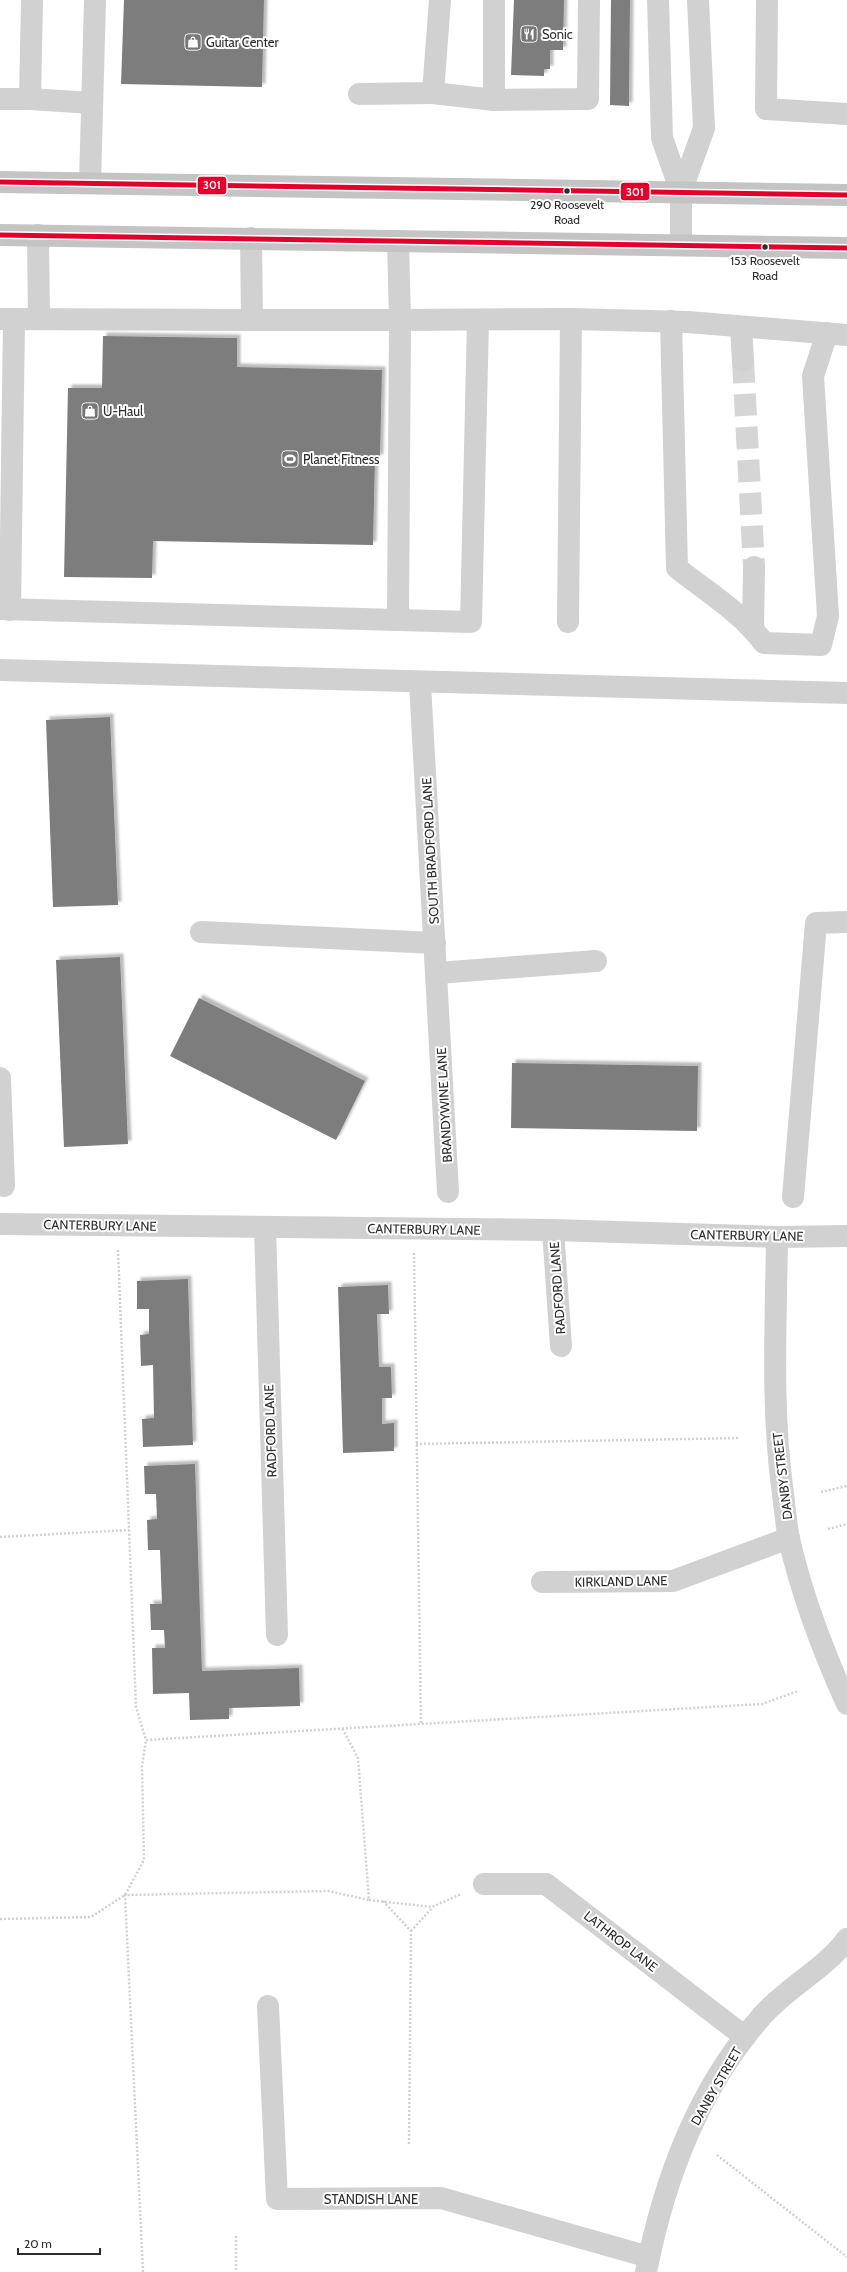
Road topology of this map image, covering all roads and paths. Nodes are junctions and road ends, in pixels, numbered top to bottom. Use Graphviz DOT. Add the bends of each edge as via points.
graph roads {
  1 [pos="32,0"];
  2 [pos="95,0"];
  3 [pos="440,0"];
  4 [pos="494,0"];
  5 [pos="589,0"];
  6 [pos="658,0"];
  7 [pos="698,0"];
  8 [pos="767,0"];
  9 [pos="433,93"];
  10 [pos="359,94"];
  11 [pos="0,99"];
  12 [pos="30,99"];
  13 [pos="494,100"];
  14 [pos="92,103"];
  15 [pos="847,114"];
  16 [pos="0,182"];
  17 [pos="90,183"];
  18 [pos="681,192"];
  19 [pos="847,194"];
  20 [pos="0,235"];
  21 [pos="38,235"];
  22 [pos="251,238"];
  23 [pos="398,241"];
  24 [pos="681,245"];
  25 [pos="847,248"];
  26 [pos="7,319"];
  27 [pos="39,319"];
  28 [pos="571,319"];
  29 [pos="252,320"];
  30 [pos="400,320"];
  31 [pos="478,320"];
  32 [pos="671,321"];
  33 [pos="741,326"];
  34 [pos="837,334"];
  35 [pos="743,361"];
  36 [pos="754,567"];
  37 [pos="5,609"];
  38 [pos="398,620"];
  39 [pos="568,622"];
  40 [pos="753,628"];
  41 [pos="0,670"];
  42 [pos="420,683"];
  43 [pos="847,693"];
  44 [pos="847,922"];
  45 [pos="201,932"];
  46 [pos="435,944"];
  47 [pos="596,961"];
  48 [pos="437,973"];
  49 [pos="440,1019"];
  50 [pos="0,1078"];
  51 [pos="4,1186"];
  52 [pos="448,1192"];
  53 [pos="793,1197"];
  54 [pos="0,1224"];
  55 [pos="117,1226"];
  56 [pos="264,1227"];
  57 [pos="553,1230"];
  58 [pos="847,1236"];
  59 [pos="777,1237"];
  60 [pos="414,1245"];
  61 [pos="561,1346"];
  62 [pos="740,1438"];
  63 [pos="416,1444"];
  64 [pos="847,1486"];
  65 [pos="821,1492"];
  66 [pos="847,1524"];
  67 [pos="828,1529"];
  68 [pos="129,1530"];
  69 [pos="0,1537"];
  70 [pos="789,1538"];
  71 [pos="542,1582"];
  72 [pos="276,1635"];
  73 [pos="798,1690"];
  74 [pos="847,1704"];
  75 [pos="421,1724"];
  76 [pos="342,1728"];
  77 [pos="146,1740"];
  78 [pos="474,1888"];
  79 [pos="125,1895"];
  80 [pos="369,1900"];
  81 [pos="383,1901"];
  82 [pos="432,1907"];
  83 [pos="0,1919"];
  84 [pos="411,1931"];
  85 [pos="847,1939"];
  86 [pos="268,2006"];
  87 [pos="745,2037"];
  88 [pos="409,2145"];
  89 [pos="717,2155"];
  90 [pos="236,2236"];
  91 [pos="847,2257"];
  92 [pos="648,2264"];
  93 [pos="143,2272"];
  94 [pos="236,2272"];
  1 -- 12 [label="street"];
  2 -- 14 [label="street"];
  3 -- 9 [label="street"];
  4 -- 13 [label="street"];
  5 -- 13 [label="street" via="588,99"];
  6 -- 18 [label="street" via="662,138"];
  7 -- 18 [label="street" via="704,128"];
  8 -- 15 [label="street" via="766,109"];
  9 -- 10 [label="street"];
  9 -- 13 [label="street"];
  11 -- 12 [label="street"];
  12 -- 14 [label="street"];
  14 -- 17 [label="street"];
  16 -- 17 [label="main road"];
  17 -- 18 [label="main road"];
  18 -- 19 [label="main road"];
  18 -- 24 [label="street"];
  20 -- 21 [label="main road"];
  21 -- 22 [label="main road"];
  21 -- 27 [label="street"];
  22 -- 23 [label="main road"];
  22 -- 29 [label="street"];
  23 -- 24 [label="main road"];
  23 -- 30 [label="street"];
  24 -- 25 [label="main road"];
  26 -- 27 [label="street"];
  26 -- 37 [label="street"];
  27 -- 29 [label="street"];
  28 -- 31 [label="street"];
  28 -- 32 [label="street"];
  28 -- 39 [label="street"];
  29 -- 30 [label="street"];
  30 -- 31 [label="street"];
  30 -- 38 [label="street"];
  31 -- 38 [label="street" via="471,622"];
  32 -- 33 [label="street"];
  32 -- 40 [label="street" via="677,568"];
  33 -- 34 [label="street"];
  33 -- 35 [label="street"];
  34 -- 40 [label="street" via="813,376 828,616 821,645 764,643"];
  36 -- 40 [label="street"];
  37 -- 38 [label="street"];
  41 -- 42 [label="street"];
  42 -- 43 [label="street"];
  42 -- 46 [label="street, SOUTH BRADFORD LANE"];
  44 -- 53 [label="street" via="816,923"];
  45 -- 46 [label="street"];
  46 -- 48 [label="street, SOUTH BRADFORD LANE"];
  47 -- 48 [label="street"];
  48 -- 49 [label="street, SOUTH BRADFORD LANE"];
  49 -- 52 [label="street, BRANDYWINE LANE"];
  50 -- 51 [label="street"];
  54 -- 55 [label="street, CANTERBURY LANE"];
  55 -- 56 [label="street, CANTERBURY LANE"];
  55 -- 68 [label="path"];
  56 -- 57 [label="street, CANTERBURY LANE"];
  56 -- 72 [label="street, RADFORD LANE"];
  57 -- 59 [label="street, CANTERBURY LANE"];
  57 -- 61 [label="street, RADFORD LANE"];
  58 -- 59 [label="street, CANTERBURY LANE"];
  59 -- 70 [label="street, DANBY STREET" via="775,1409 778,1456"];
  60 -- 63 [label="path"];
  62 -- 63 [label="path"];
  63 -- 75 [label="path"];
  64 -- 65 [label="path"];
  66 -- 67 [label="path"];
  68 -- 69 [label="path"];
  68 -- 77 [label="path" via="136,1708"];
  70 -- 71 [label="street, KIRKLAND LANE" via="673,1581"];
  70 -- 74 [label="street, DANBY STREET" via="828,1663"];
  73 -- 75 [label="path" via="762,1704"];
  75 -- 76 [label="path"];
  76 -- 77 [label="path"];
  76 -- 80 [label="path" via="358,1758"];
  77 -- 79 [label="path" via="142,1766 144,1860"];
  78 -- 82 [label="path"];
  78 -- 87 [label="street, LATHROP LANE" via="546,1884"];
  79 -- 80 [label="path" via="328,1891"];
  79 -- 83 [label="path" via="91,1917"];
  79 -- 93 [label="path"];
  80 -- 81 [label="path"];
  81 -- 82 [label="path"];
  81 -- 84 [label="path"];
  82 -- 84 [label="path"];
  84 -- 88 [label="path"];
  85 -- 87 [label="street, DANBY STREET" via="837,1952 763,2014"];
  86 -- 92 [label="street, STANDISH LANE" via="277,2199 441,2198"];
  87 -- 92 [label="street, DANBY STREET" via="696,2116 670,2178 655,2228"];
  89 -- 91 [label="path"];
  90 -- 94 [label="path"];
}
